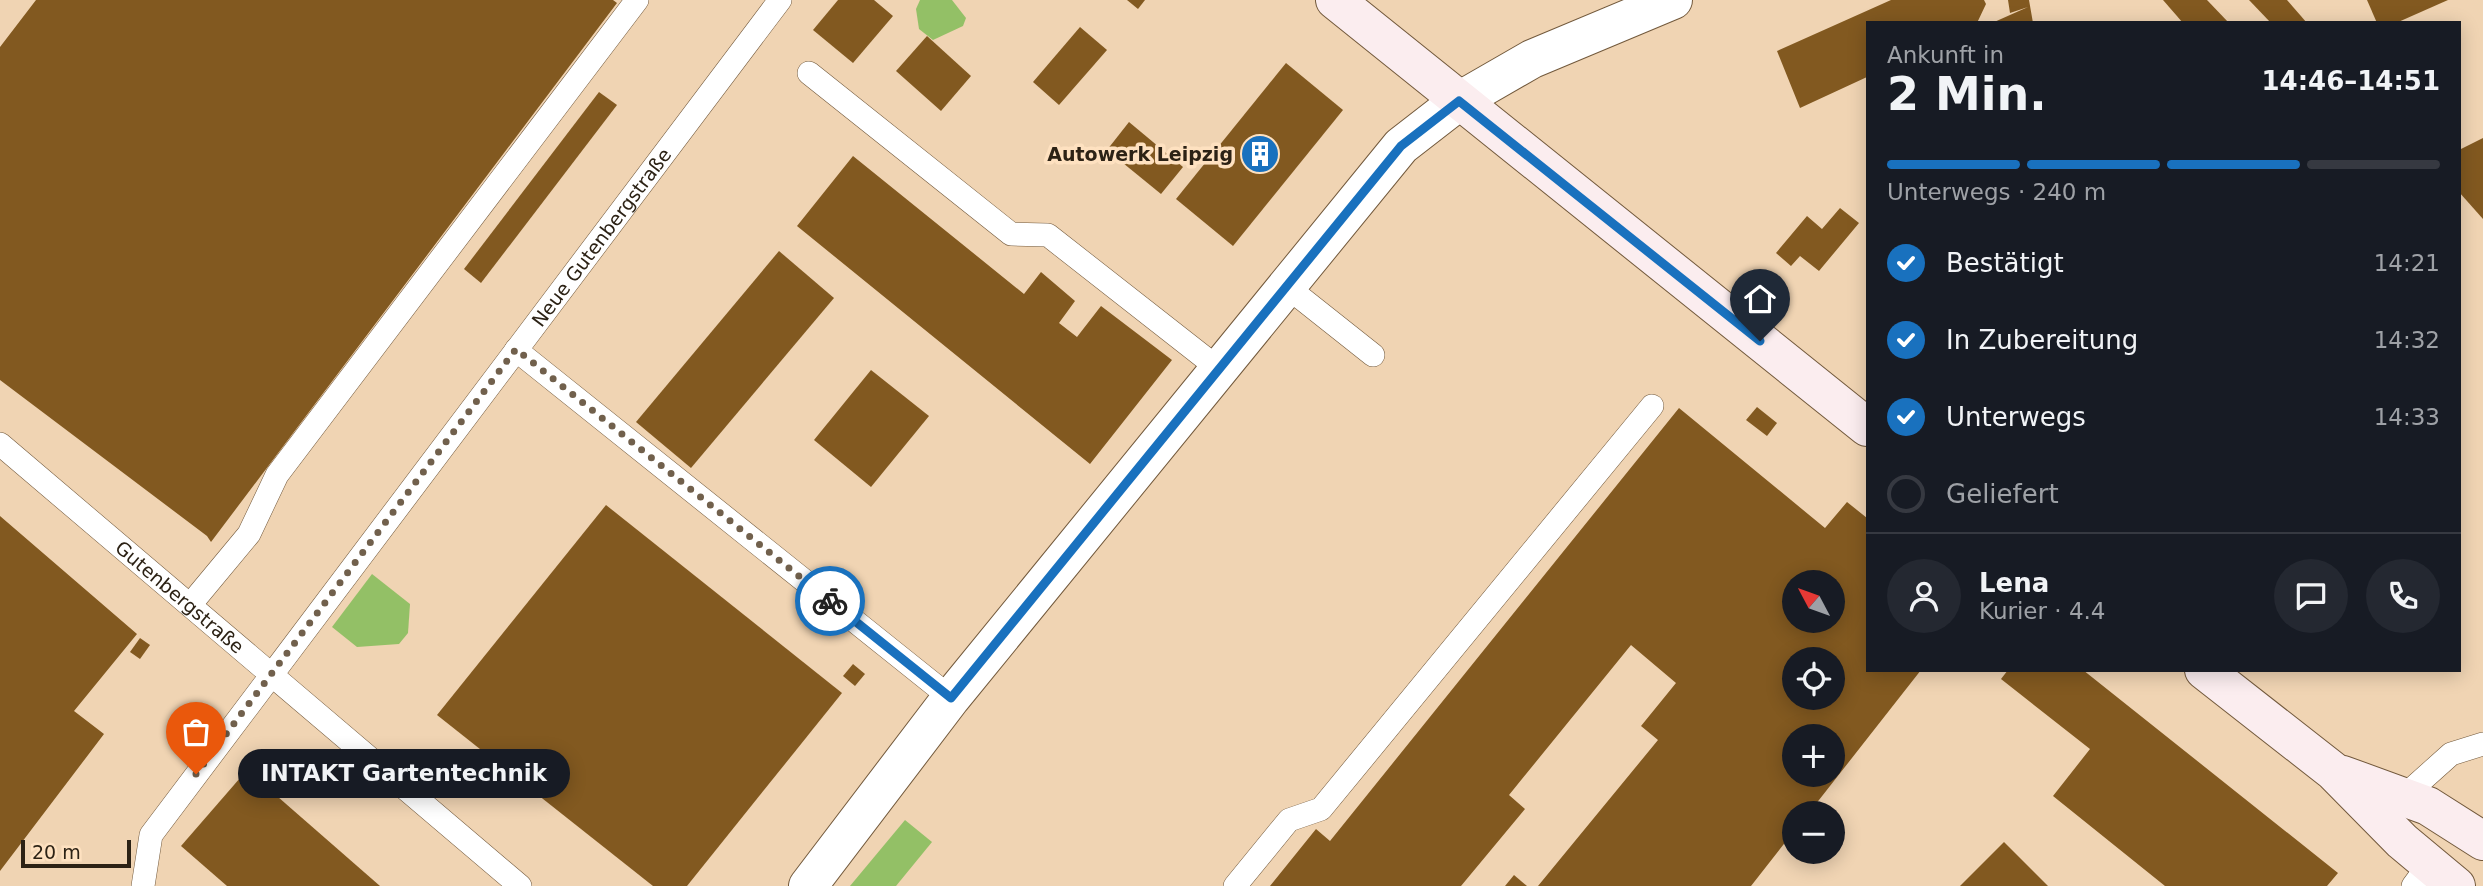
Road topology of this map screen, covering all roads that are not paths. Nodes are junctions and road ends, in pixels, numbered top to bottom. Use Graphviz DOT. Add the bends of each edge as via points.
graph roads {
  1 [pos="637,0"];
  2 [pos="780,0"];
  3 [pos="1335,0"];
  4 [pos="1672,0"];
  5 [pos="808,73"];
  6 [pos="1459,101"];
  7 [pos="1286,286"];
  8 [pos="516,349"];
  9 [pos="1373,355"];
  10 [pos="1219,369"];
  11 [pos="1652,406"];
  12 [pos="1866,426"];
  13 [pos="0,444"];
  14 [pos="190,604"];
  15 [pos="2207,672"];
  16 [pos="271,673"];
  17 [pos="951,698"];
  18 [pos="2483,744"];
  19 [pos="2333,771"];
  20 [pos="2403,797"];
  21 [pos="2483,841"];
  22 [pos="2433,878"];
  23 [pos="143,886"];
  24 [pos="520,886"];
  25 [pos="808,886"];
  26 [pos="1235,886"];
  1 -- 14 [label="lane" via="277,475 248,534"];
  2 -- 8 [label="lane, Neue Gutenbergstraße"];
  3 -- 6 [label="main road"];
  4 -- 6 [label="street" via="1532,59"];
  5 -- 10 [label="lane" via="1011,234 1048,235"];
  6 -- 7 [label="street" via="1401,146"];
  6 -- 12 [label="main road"];
  7 -- 9 [label="lane"];
  7 -- 10 [label="street"];
  8 -- 16 [label="lane, Neue Gutenbergstraße"];
  8 -- 17 [label="lane"];
  10 -- 17 [label="street"];
  11 -- 26 [label="lane" via="1321,809 1289,820"];
  13 -- 14 [label="lane, Gutenbergstraße"];
  14 -- 16 [label="lane, Gutenbergstraße"];
  15 -- 19 [label="main road"];
  16 -- 23 [label="lane, Neue Gutenbergstraße" via="151,835"];
  16 -- 24 [label="lane, Gutenbergstraße"];
  17 -- 25 [label="street"];
  18 -- 20 [label="lane" via="2451,754"];
  19 -- 20 [label="main road"];
  19 -- 22 [label="main road"];
  20 -- 21 [label="main road" via="2428,806"];
}
